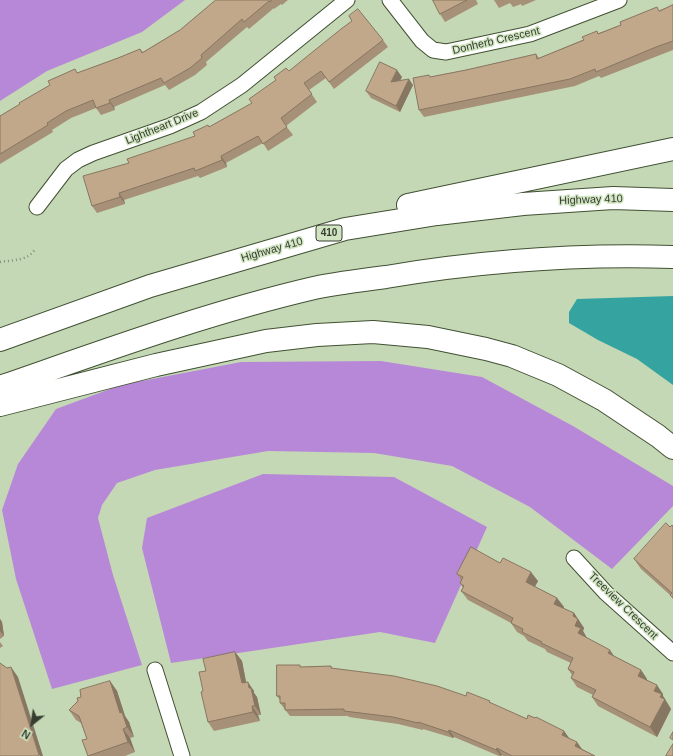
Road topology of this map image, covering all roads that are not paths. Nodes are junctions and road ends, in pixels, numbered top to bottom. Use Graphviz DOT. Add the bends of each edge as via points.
graph roads {
  1 [pos="347,0"];
  2 [pos="390,0"];
  3 [pos="619,0"];
  4 [pos="673,149"];
  5 [pos="673,200"];
  6 [pos="37,207"];
  7 [pos="345,229"];
  8 [pos="673,257"];
  9 [pos="0,340"];
  10 [pos="0,387"];
  11 [pos="0,405"];
  12 [pos="673,448"];
  13 [pos="574,558"];
  14 [pos="673,653"];
  15 [pos="155,670"];
  16 [pos="182,756"];
  1 -- 6 [label="street, Lightheart Drive" via="242,84 201,112 78,160 66,169"];
  2 -- 3 [label="street, Donherb Crescent" via="422,41 433,50 446,52 530,34"];
  4 -- 7 [label="highway" via="381,211"];
  5 -- 7 [label="highway, Highway 410 / 410" via="613,198 523,204 437,214"];
  7 -- 9 [label="highway, Highway 410 / 410" via="150,286"];
  8 -- 10 [label="highway" via="522,260 421,271 315,288 178,325"];
  11 -- 12 [label="highway" via="266,341 373,332 428,337 512,356 558,375 604,400"];
  13 -- 14 [label="street, Treeview Crescent" via="606,593"];
  15 -- 16 [label="street"];
}
